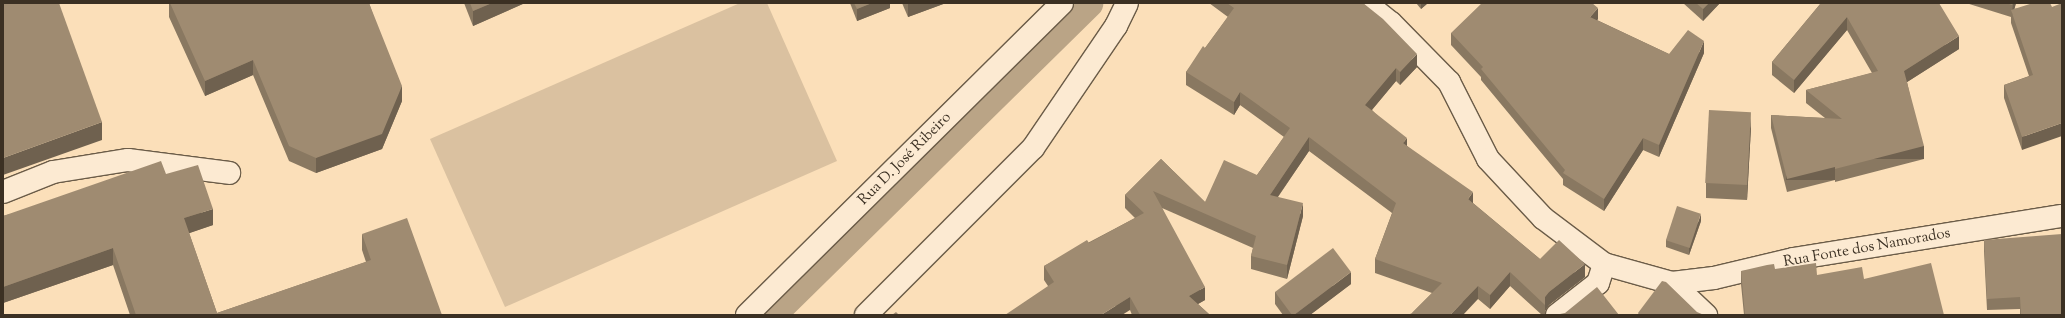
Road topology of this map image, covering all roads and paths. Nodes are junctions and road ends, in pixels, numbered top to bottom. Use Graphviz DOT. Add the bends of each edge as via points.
graph roads {
  1 [pos="1062,3"];
  2 [pos="1127,3"];
  3 [pos="1366,3"];
  4 [pos="229,173"];
  5 [pos="3,192"];
  6 [pos="2062,216"];
  7 [pos="1604,264"];
  8 [pos="1672,283"];
  9 [pos="748,315"];
  10 [pos="866,315"];
  11 [pos="1557,315"];
  12 [pos="1706,315"];
  1 -- 9 [label="street, Rua D. José Ribeiro"];
  2 -- 10 [label="street" via="1116,26 1033,148"];
  3 -- 7 [label="street" via="1391,22 1449,82 1488,159 1498,170 1542,218"];
  4 -- 5 [label="street" via="128,160 53,172"];
  6 -- 8 [label="street, Rua Fonte dos Namorados" via="1793,259 1714,278"];
  7 -- 8 [label="street"];
  7 -- 11 [label="street" via="1598,283"];
  8 -- 12 [label="street"];
}
